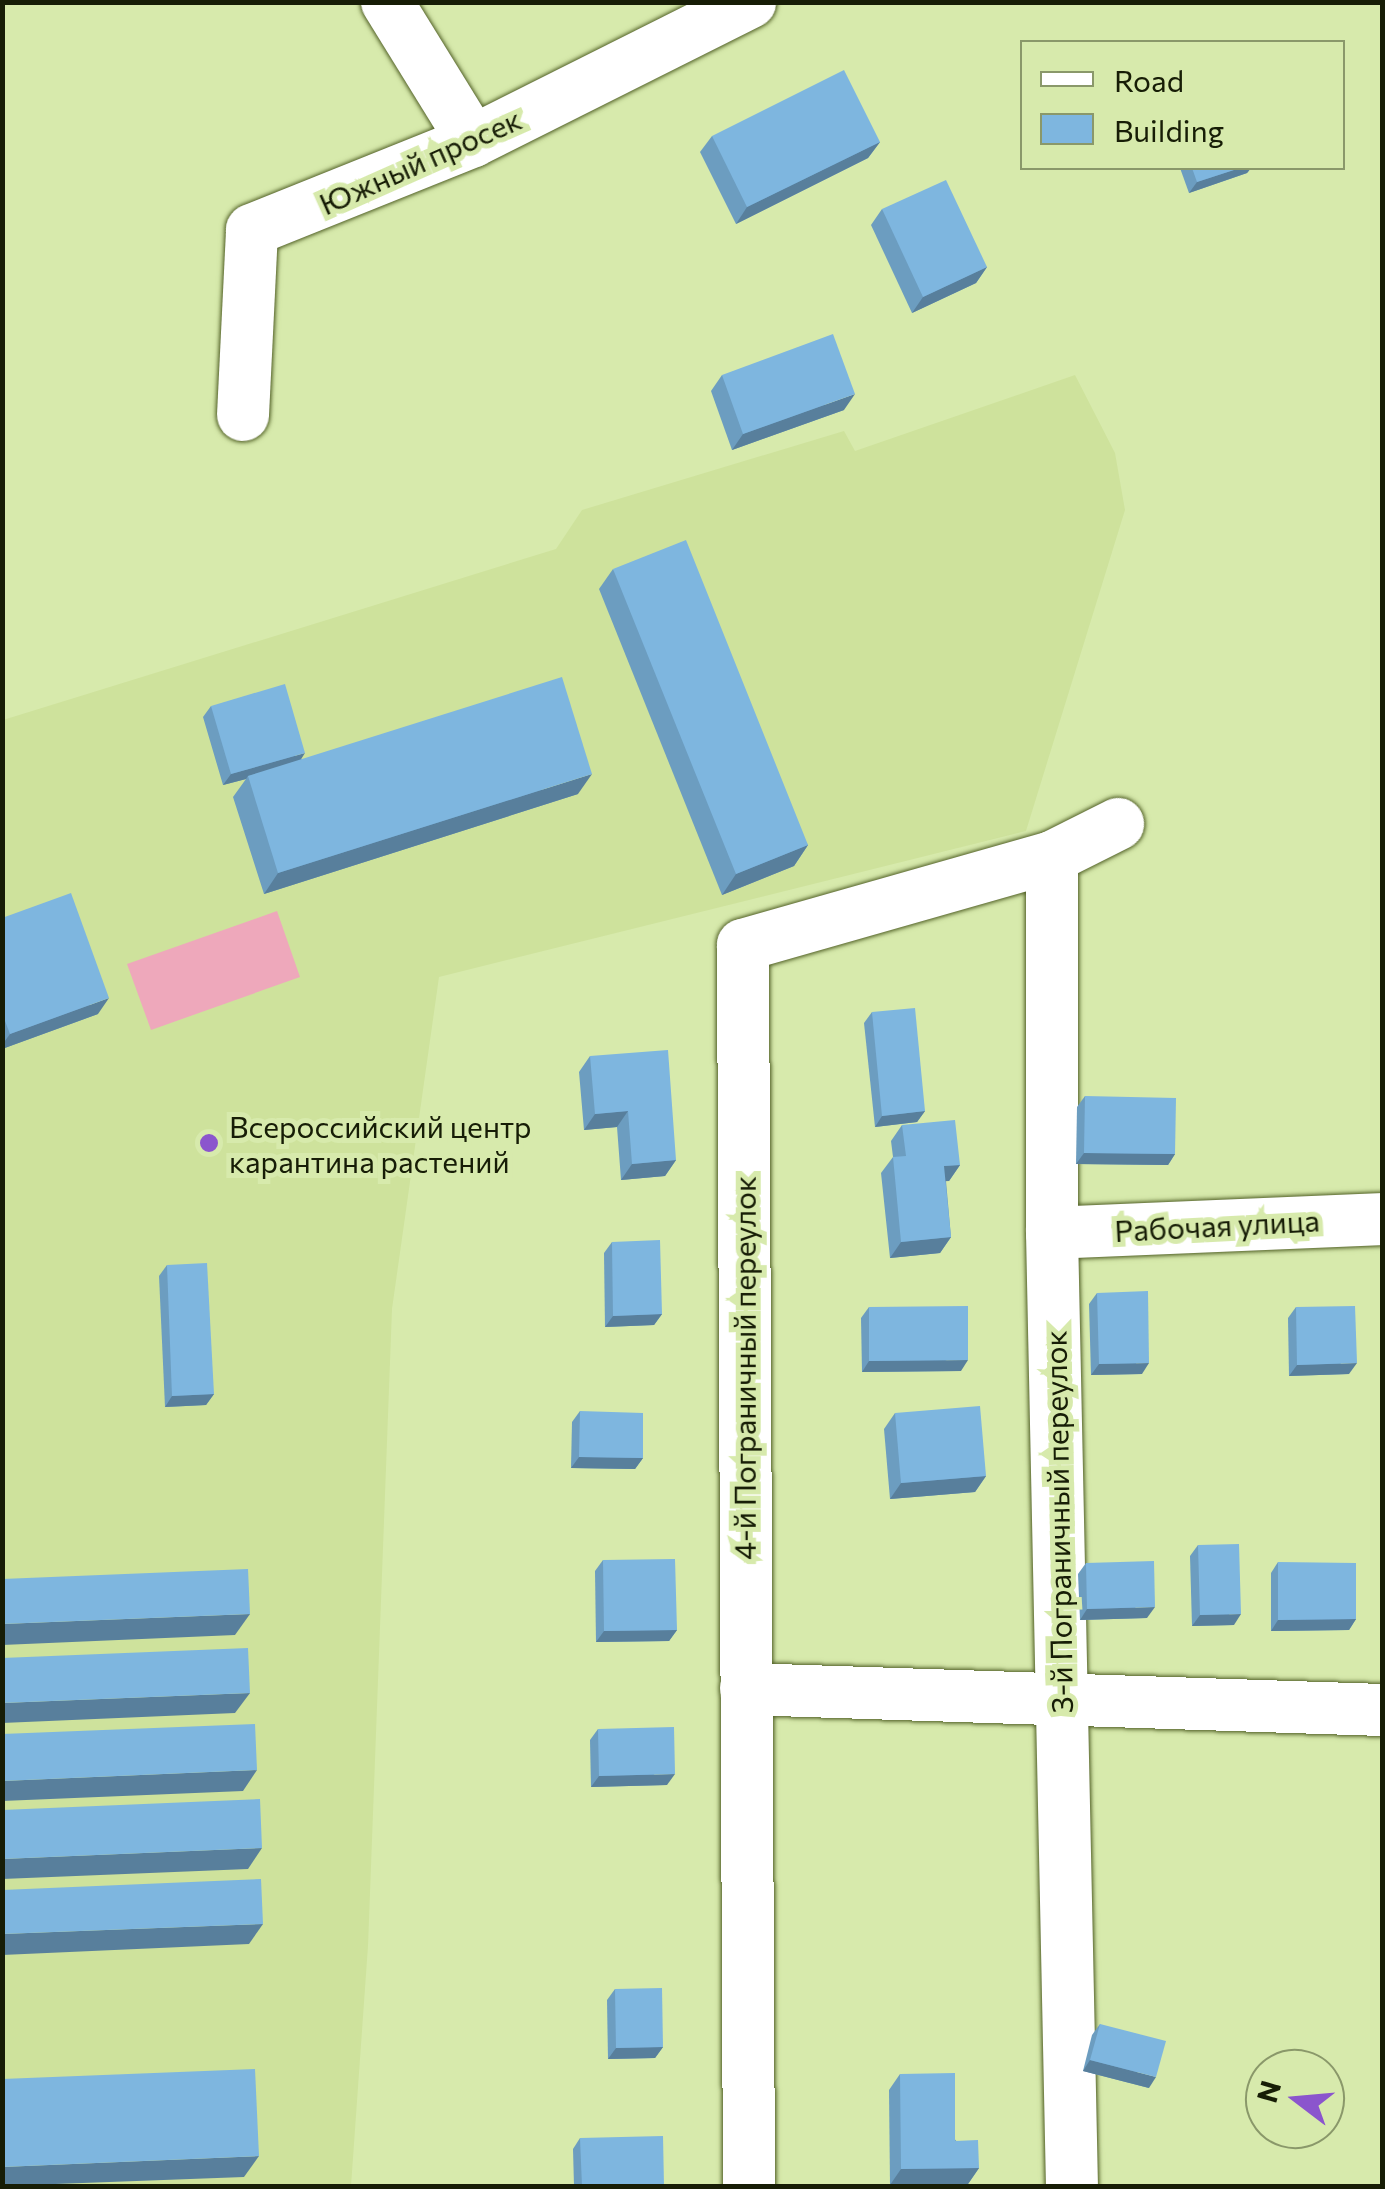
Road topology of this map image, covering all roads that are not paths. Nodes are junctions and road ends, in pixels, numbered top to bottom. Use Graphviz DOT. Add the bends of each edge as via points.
graph roads {
  1 [pos="387,2"];
  2 [pos="750,2"];
  3 [pos="473,141"];
  4 [pos="244,415"];
  5 [pos="1118,824"];
  6 [pos="1052,858"];
  7 [pos="1382,1218"];
  8 [pos="1052,1234"];
  9 [pos="746,1689"];
  10 [pos="1062,1697"];
  11 [pos="1382,1710"];
  12 [pos="749,2186"];
  13 [pos="1072,2186"];
  1 -- 3 [label="street"];
  2 -- 3 [label="street, Южный просек"];
  3 -- 4 [label="street, Южный просек" via="252,230"];
  5 -- 6 [label="street, 4-й Пограничный переулок"];
  6 -- 8 [label="street, 3-й Пограничный переулок"];
  6 -- 9 [label="street, 4-й Пограничный переулок" via="743,945"];
  7 -- 8 [label="street, Рабочая улица"];
  8 -- 10 [label="street, 3-й Пограничный переулок"];
  9 -- 10 [label="street"];
  9 -- 12 [label="street, 4-й Пограничный переулок"];
  10 -- 11 [label="street"];
  10 -- 13 [label="street, 3-й Пограничный переулок"];
}
